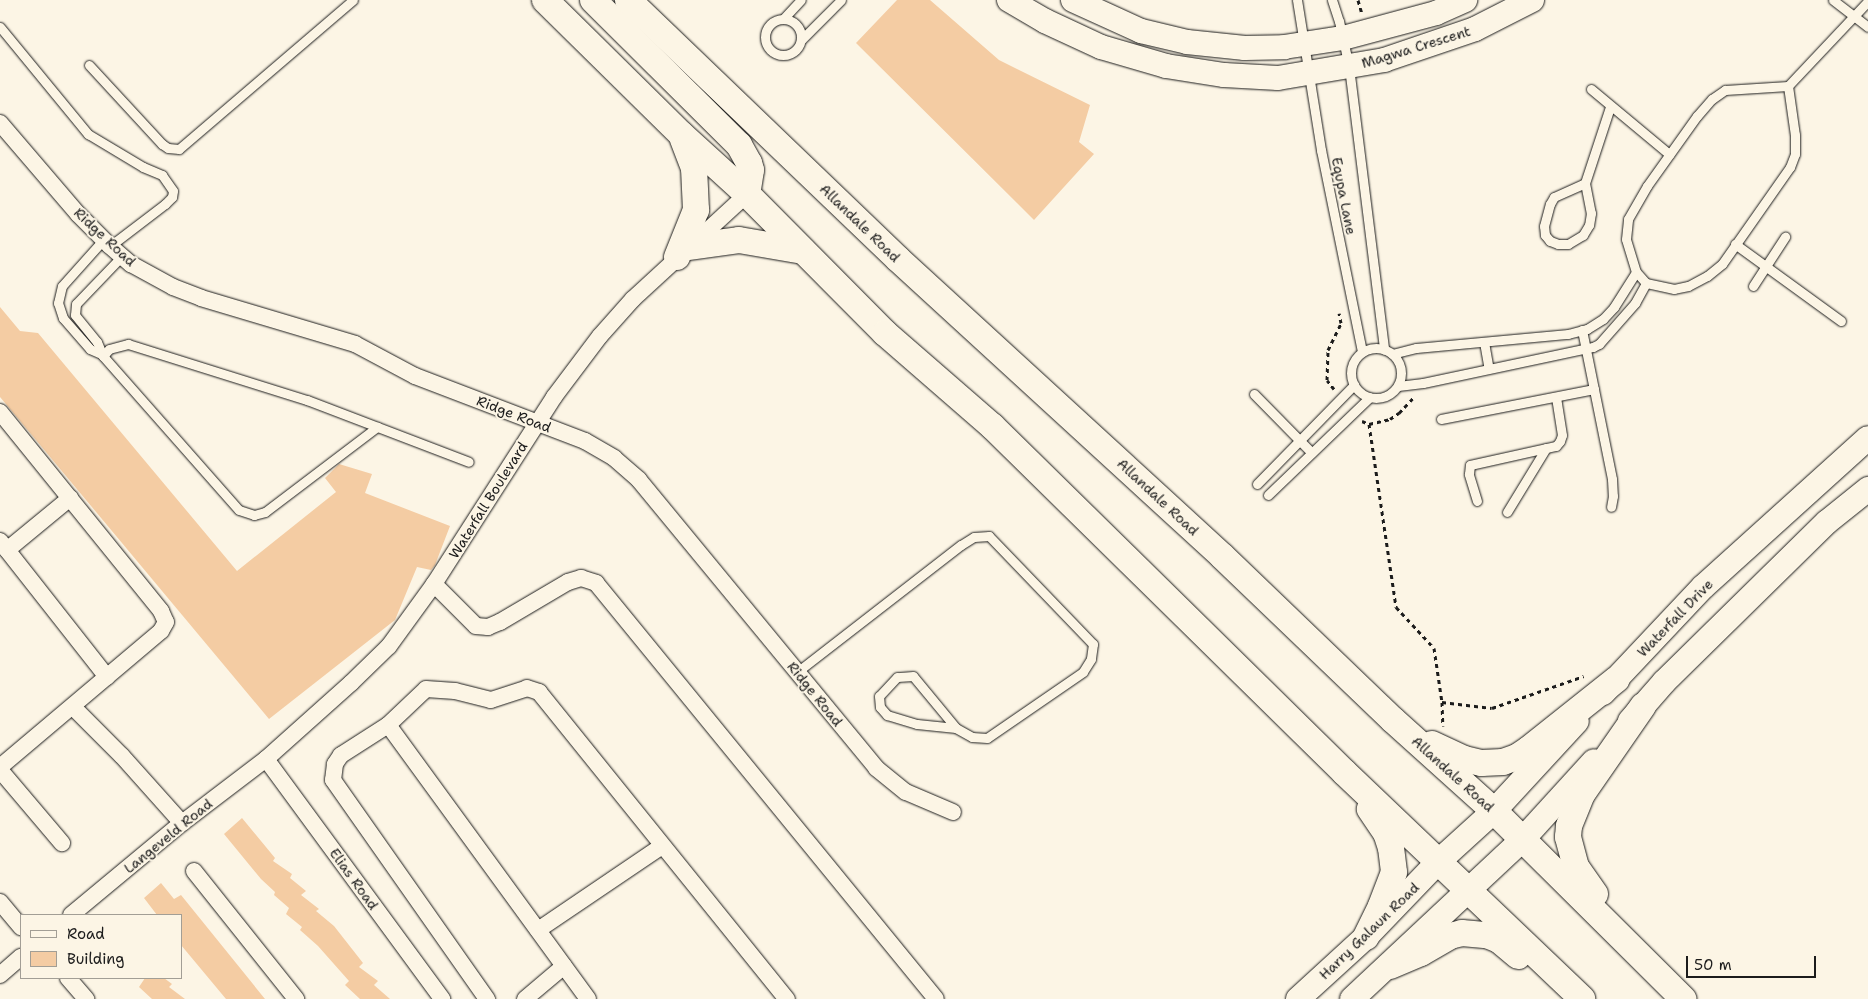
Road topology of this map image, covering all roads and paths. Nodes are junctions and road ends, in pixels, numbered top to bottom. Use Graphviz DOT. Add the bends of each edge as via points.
graph roads {
  1 [pos="354,0"];
  2 [pos="545,0"];
  3 [pos="593,0"];
  4 [pos="628,0"];
  5 [pos="800,0"];
  6 [pos="841,0"];
  7 [pos="1009,0"];
  8 [pos="1073,0"];
  9 [pos="1297,0"];
  10 [pos="1332,0"];
  11 [pos="1358,0"];
  12 [pos="1465,0"];
  13 [pos="1532,0"];
  14 [pos="1833,0"];
  15 [pos="1865,4"];
  16 [pos="1853,16"];
  17 [pos="1363,17"];
  18 [pos="784,18"];
  19 [pos="0,27"];
  20 [pos="1868,27"];
  21 [pos="1343,38"];
  22 [pos="802,39"];
  23 [pos="1304,43"];
  24 [pos="89,65"];
  25 [pos="1349,67"];
  26 [pos="1308,73"];
  27 [pos="1788,86"];
  28 [pos="1591,89"];
  29 [pos="1610,107"];
  30 [pos="0,123"];
  31 [pos="681,134"];
  32 [pos="1669,154"];
  33 [pos="1585,183"];
  34 [pos="747,194"];
  35 [pos="1785,237"];
  36 [pos="1735,244"];
  37 [pos="112,247"];
  38 [pos="803,251"];
  39 [pos="682,252"];
  40 [pos="1766,267"];
  41 [pos="1636,272"];
  42 [pos="1646,283"];
  43 [pos="1753,286"];
  44 [pos="1338,304"];
  45 [pos="1840,321"];
  46 [pos="1582,330"];
  47 [pos="1484,342"];
  48 [pos="1586,350"];
  49 [pos="1362,352"];
  50 [pos="1388,352"];
  51 [pos="102,355"];
  52 [pos="1489,369"];
  53 [pos="1423,382"];
  54 [pos="1354,385"];
  55 [pos="1398,386"];
  56 [pos="1594,389"];
  57 [pos="1254,394"];
  58 [pos="1370,397"];
  59 [pos="1556,397"];
  60 [pos="1341,400"];
  61 [pos="0,412"];
  62 [pos="1352,412"];
  63 [pos="1441,419"];
  64 [pos="536,424"];
  65 [pos="1369,424"];
  66 [pos="377,426"];
  67 [pos="1868,438"];
  68 [pos="1299,441"];
  69 [pos="1546,448"];
  70 [pos="1311,452"];
  71 [pos="469,462"];
  72 [pos="1257,484"];
  73 [pos="1868,489"];
  74 [pos="1268,494"];
  75 [pos="70,498"];
  76 [pos="1477,501"];
  77 [pos="1611,506"];
  78 [pos="1507,512"];
  79 [pos="4,546"];
  80 [pos="434,584"];
  81 [pos="797,672"];
  82 [pos="1587,675"];
  83 [pos="108,677"];
  84 [pos="1617,679"];
  85 [pos="1643,706"];
  86 [pos="73,707"];
  87 [pos="1393,720"];
  88 [pos="388,725"];
  89 [pos="956,728"];
  90 [pos="266,759"];
  91 [pos="1344,772"];
  92 [pos="1,773"];
  93 [pos="1494,811"];
  94 [pos="953,812"];
  95 [pos="182,823"];
  96 [pos="1523,839"];
  97 [pos="62,843"];
  98 [pos="662,846"];
  99 [pos="1438,862"];
  100 [pos="194,871"];
  101 [pos="1469,891"];
  102 [pos="0,902"];
  103 [pos="73,914"];
  104 [pos="20,926"];
  105 [pos="538,930"];
  106 [pos="1622,936"];
  107 [pos="1366,937"];
  108 [pos="20,958"];
  109 [pos="564,966"];
  110 [pos="1390,966"];
  111 [pos="0,975"];
  112 [pos="69,979"];
  113 [pos="86,999"];
  114 [pos="296,999"];
  115 [pos="442,999"];
  116 [pos="487,999"];
  117 [pos="525,999"];
  118 [pos="588,999"];
  119 [pos="787,999"];
  120 [pos="936,999"];
  121 [pos="1298,999"];
  122 [pos="1352,999"];
  123 [pos="1582,999"];
  124 [pos="1683,999"];
  1 -- 24 [label="lane" via="179,149 162,144"];
  2 -- 31 [label="main road"];
  3 -- 34 [label="main road" via="739,145 751,170"];
  4 -- 87 [label="main road, Allandale Road" via="898,259 1222,556"];
  5 -- 18 [label="lane"];
  6 -- 22 [label="lane"];
  7 -- 26 [label="main road, Magwa Crescent" via="1101,47 1166,66 1224,76 1278,78"];
  8 -- 23 [label="main road, Magwa Crescent" via="1141,31 1187,42 1245,48"];
  9 -- 23 [label="lane, Equpa Lane"];
  10 -- 21 [label="lane, Equpa Lane"];
  11 -- 17 [label="path"];
  12 -- 21 [label="main road, Magwa Crescent" via="1436,13"];
  13 -- 25 [label="main road, Magwa Crescent" via="1475,29 1384,60"];
  14 -- 16 [label="lane"];
  15 -- 16 [label="lane"];
  16 -- 20 [label="lane"];
  16 -- 27 [label="lane"];
  18 -- 22 [label="lane" via="795,23"];
  18 -- 22 [label="lane" via="772,22 765,33 771,50 781,55 792,53"];
  19 -- 37 [label="lane" via="88,134 162,175 173,191 165,204"];
  21 -- 23 [label="main road, Magwa Crescent"];
  21 -- 25 [label="lane, Equpa Lane"];
  23 -- 26 [label="lane, Equpa Lane"];
  25 -- 26 [label="main road, Magwa Crescent"];
  25 -- 50 [label="lane, Equpa Lane"];
  26 -- 49 [label="lane, Equpa Lane"];
  27 -- 32 [label="lane" via="1725,90 1712,99"];
  27 -- 36 [label="lane" via="1795,154 1790,167"];
  28 -- 29 [label="lane"];
  29 -- 32 [label="lane"];
  29 -- 33 [label="lane"];
  30 -- 37 [label="street, Ridge Road" via="78,214"];
  31 -- 34 [label="main road"];
  31 -- 39 [label="main road" via="694,168 696,210"];
  32 -- 41 [label="lane" via="1628,219 1626,239"];
  33 -- 33 [label="lane" via="1554,197 1544,226 1550,241 1568,244 1583,235 1591,213"];
  34 -- 38 [label="main road"];
  34 -- 39 [label="street, Waterfall Boulevard"];
  35 -- 40 [label="lane"];
  36 -- 40 [label="lane"];
  36 -- 42 [label="lane" via="1722,264 1688,286 1674,288"];
  37 -- 51 [label="lane" via="74,310 97,342"];
  37 -- 51 [label="lane" via="62,286 58,303 62,318 90,349"];
  37 -- 64 [label="street, Ridge Road" via="131,264 201,298 355,344 415,376"];
  38 -- 39 [label="main road" via="739,240"];
  38 -- 91 [label="main road" via="886,334 992,426"];
  39 -- 64 [label="street, Waterfall Boulevard" via="600,336"];
  40 -- 43 [label="lane"];
  40 -- 45 [label="lane"];
  41 -- 42 [label="lane"];
  41 -- 46 [label="lane" via="1603,319"];
  42 -- 48 [label="lane" via="1640,296 1599,344"];
  44 -- 60 [label="path" via="1341,323 1328,350 1327,380"];
  46 -- 47 [label="lane"];
  46 -- 48 [label="lane"];
  47 -- 50 [label="lane"];
  47 -- 52 [label="lane"];
  48 -- 52 [label="lane"];
  48 -- 56 [label="lane"];
  49 -- 50 [label="lane" via="1373,349"];
  49 -- 54 [label="lane" via="1352,365"];
  50 -- 55 [label="lane" via="1400,368"];
  51 -- 66 [label="lane" via="109,349 128,344 307,400"];
  51 -- 66 [label="lane" via="239,510 254,515 265,512"];
  52 -- 53 [label="lane"];
  53 -- 55 [label="lane"];
  53 -- 65 [label="path" via="1399,413 1390,419"];
  54 -- 58 [label="lane" via="1363,395"];
  54 -- 60 [label="lane"];
  55 -- 58 [label="lane" via="1386,396"];
  56 -- 59 [label="lane"];
  56 -- 77 [label="lane" via="1612,478"];
  57 -- 68 [label="lane"];
  58 -- 62 [label="lane"];
  59 -- 63 [label="lane"];
  59 -- 69 [label="lane" via="1562,435 1556,446"];
  60 -- 68 [label="lane"];
  61 -- 75 [label="street"];
  62 -- 65 [label="path" via="1360,421"];
  62 -- 70 [label="lane"];
  64 -- 80 [label="street, Waterfall Boulevard"];
  64 -- 81 [label="street, Ridge Road" via="585,441 614,458 639,480"];
  65 -- 82 [label="path" via="1396,607 1434,648 1442,702 1492,708"];
  66 -- 71 [label="lane"];
  67 -- 84 [label="main road, Waterfall Drive" via="1703,586"];
  68 -- 70 [label="lane"];
  68 -- 72 [label="lane"];
  69 -- 76 [label="lane" via="1470,465 1469,474"];
  69 -- 78 [label="lane"];
  70 -- 74 [label="lane"];
  73 -- 85 [label="main road" via="1827,522"];
  75 -- 79 [label="street"];
  75 -- 83 [label="street" via="165,618 164,628"];
  79 -- 83 [label="street"];
  80 -- 90 [label="street, Waterfall Boulevard" via="389,646"];
  80 -- 120 [label="street" via="476,626 488,627 568,582 581,578 596,583"];
  81 -- 89 [label="lane" via="961,545 974,537 989,536 1093,644 1083,672 987,738 972,738"];
  81 -- 94 [label="street, Ridge Road" via="876,768 906,792"];
  83 -- 86 [label="street"];
  84 -- 87 [label="main road" via="1529,749 1503,762 1482,763 1444,752"];
  84 -- 93 [label="main road, Waterfall Drive"];
  85 -- 96 [label="main road"];
  85 -- 106 [label="main road" via="1582,794 1569,826 1568,838 1576,867"];
  86 -- 92 [label="street"];
  86 -- 95 [label="street"];
  87 -- 93 [label="main road, Allandale Road"];
  88 -- 98 [label="street" via="426,689 456,691 491,700 527,688 539,692"];
  88 -- 105 [label="street"];
  88 -- 116 [label="street" via="341,755 335,764 333,780"];
  89 -- 89 [label="lane" via="917,724 887,715 880,707 879,696 897,677 913,676"];
  90 -- 95 [label="street, Langeveld Road"];
  90 -- 115 [label="street, Elias Road"];
  91 -- 99 [label="main road"];
  91 -- 107 [label="main road" via="1386,833 1394,865 1392,880"];
  92 -- 97 [label="street"];
  93 -- 96 [label="main road, Allandale Road"];
  93 -- 99 [label="main road, Harry Galaun Road"];
  95 -- 103 [label="street, Langeveld Road"];
  96 -- 101 [label="main road"];
  96 -- 106 [label="main road, Allandale Road"];
  98 -- 105 [label="street"];
  98 -- 119 [label="street"];
  99 -- 101 [label="main road"];
  99 -- 107 [label="main road, Harry Galaun Road"];
  100 -- 114 [label="street"];
  101 -- 110 [label="main road"];
  101 -- 123 [label="main road"];
  102 -- 104 [label="street"];
  105 -- 109 [label="street"];
  106 -- 124 [label="main road, Allandale Road"];
  107 -- 121 [label="main road, Harry Galaun Road"];
  108 -- 111 [label="street"];
  109 -- 117 [label="street"];
  109 -- 118 [label="street"];
  110 -- 122 [label="main road"];
  110 -- 123 [label="main road" via="1450,936 1477,933 1499,940 1545,978"];
  112 -- 113 [label="street"];
}
